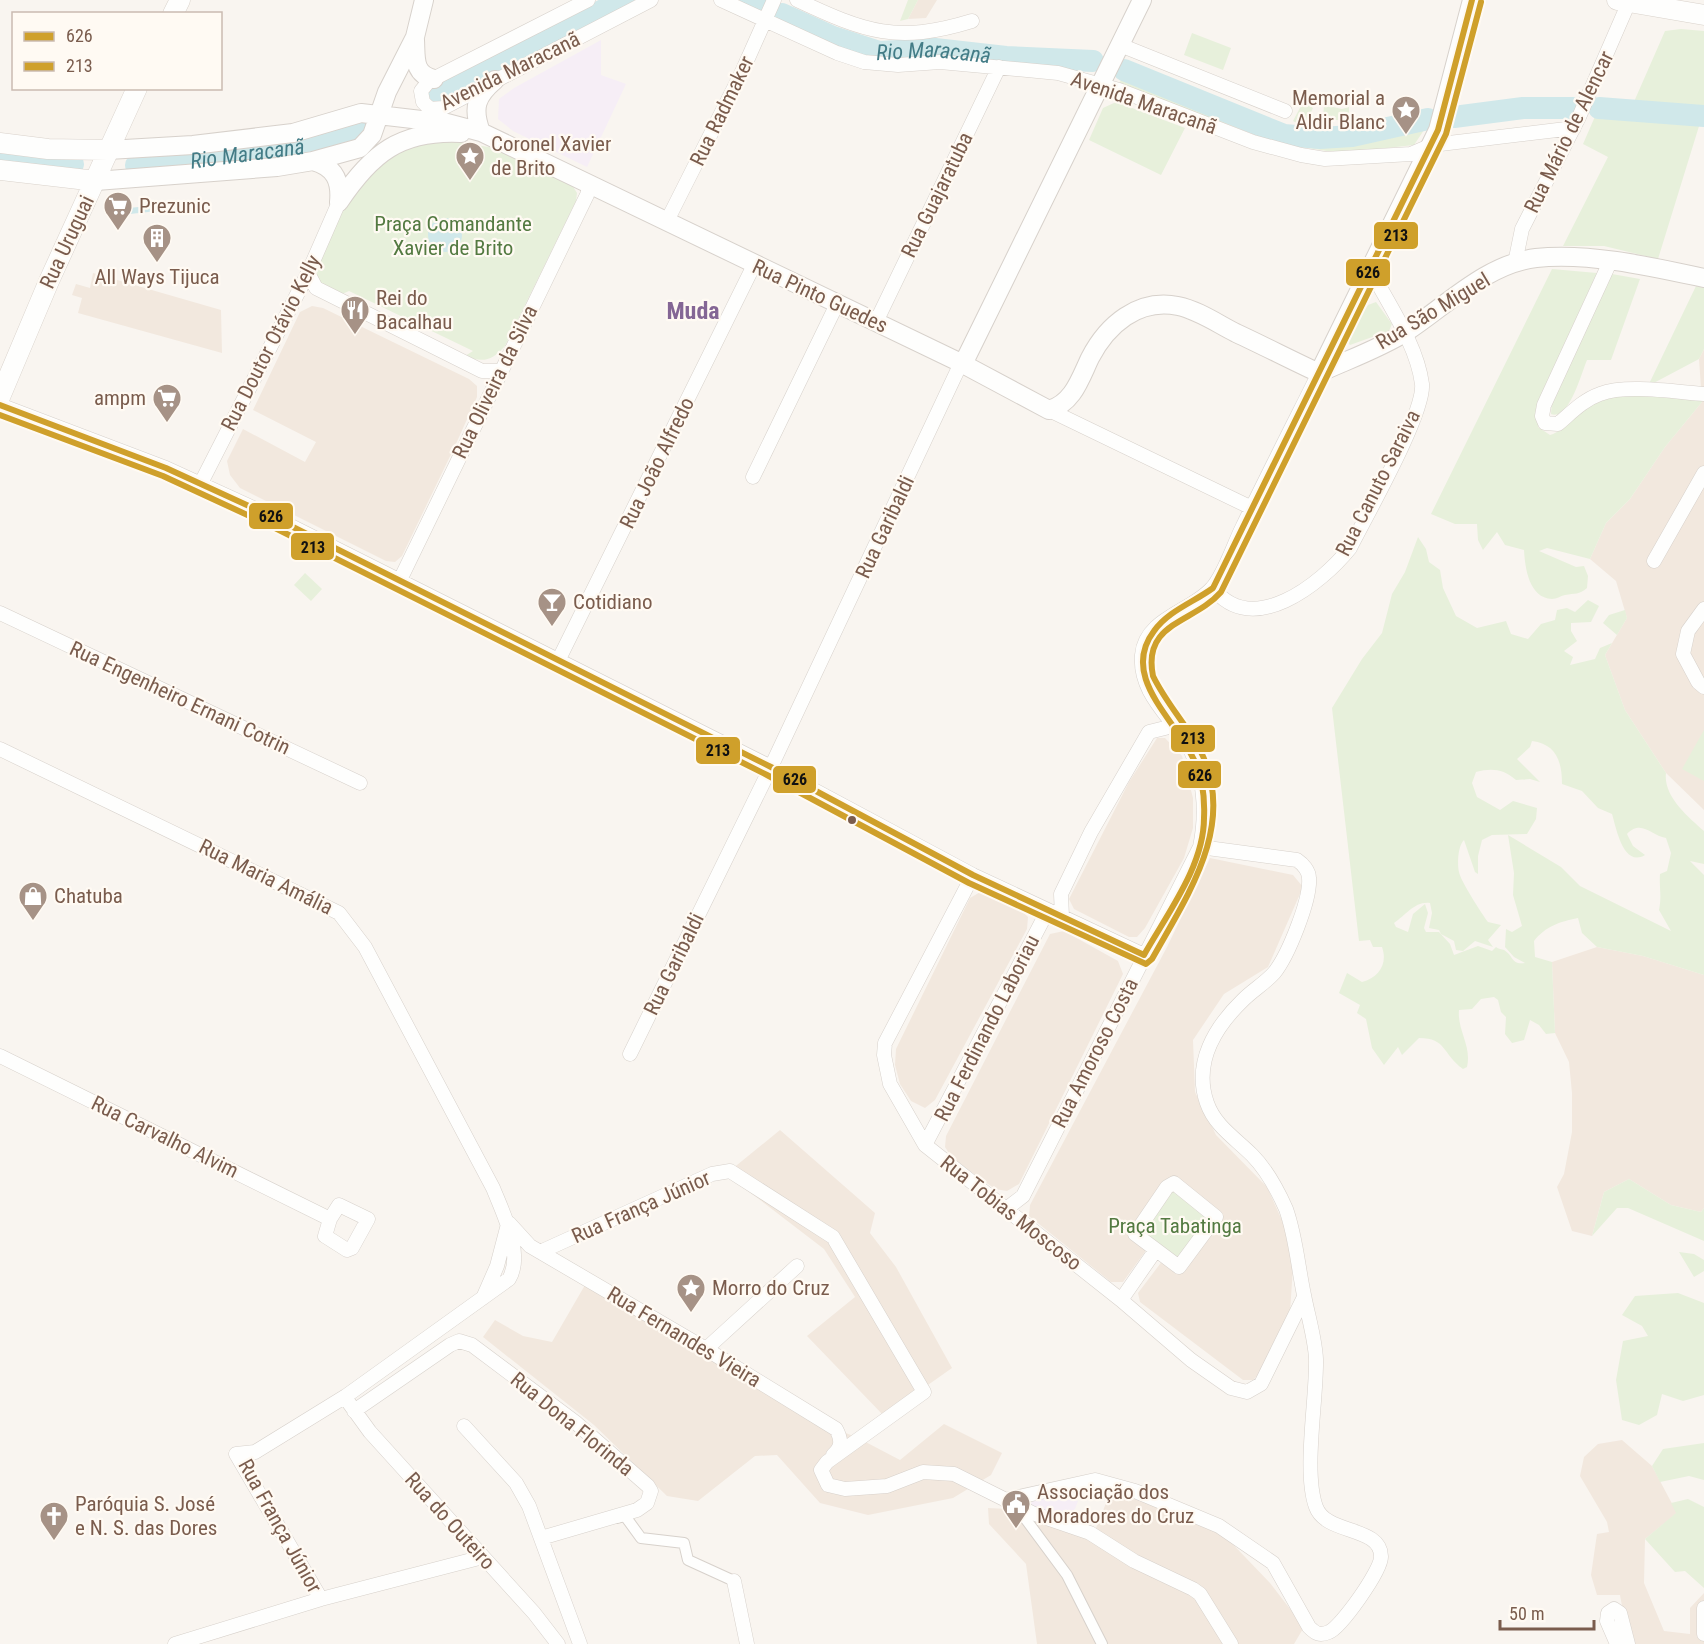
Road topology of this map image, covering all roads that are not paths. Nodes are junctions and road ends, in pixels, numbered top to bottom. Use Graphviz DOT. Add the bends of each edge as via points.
graph roads {
  1 [pos="424,0"];
  2 [pos="588,0"];
  3 [pos="651,0"];
  4 [pos="721,0"];
  5 [pos="774,0"];
  6 [pos="796,0"];
  7 [pos="1142,0"];
  8 [pos="1472,0"];
  9 [pos="1623,1"];
  10 [pos="561,7"];
  11 [pos="1704,15"];
  12 [pos="765,19"];
  13 [pos="972,21"];
  14 [pos="415,37"];
  15 [pos="1110,65"];
  16 [pos="999,67"];
  17 [pos="434,79"];
  18 [pos="495,80"];
  19 [pos="136,90"];
  20 [pos="1285,111"];
  21 [pos="379,114"];
  22 [pos="1577,123"];
  23 [pos="484,133"];
  24 [pos="1435,137"];
  25 [pos="0,142"];
  26 [pos="108,150"];
  27 [pos="313,161"];
  28 [pos="0,170"];
  29 [pos="96,182"];
  30 [pos="590,184"];
  31 [pos="339,202"];
  32 [pos="667,221"];
  33 [pos="1610,262"];
  34 [pos="1515,263"];
  35 [pos="754,265"];
  36 [pos="1371,271"];
  37 [pos="308,273"];
  38 [pos="1704,278"];
  39 [pos="837,304"];
  40 [pos="876,322"];
  41 [pos="1404,333"];
  42 [pos="961,363"];
  43 [pos="500,371"];
  44 [pos="1319,373"];
  45 [pos="1704,394"];
  46 [pos="0,397"];
  47 [pos="0,405"];
  48 [pos="1049,410"];
  49 [pos="1704,473"];
  50 [pos="753,477"];
  51 [pos="201,483"];
  52 [pos="1252,508"];
  53 [pos="1654,561"];
  54 [pos="400,580"];
  55 [pos="1213,588"];
  56 [pos="1704,609"];
  57 [pos="0,613"];
  58 [pos="559,659"];
  59 [pos="1704,687"];
  60 [pos="1173,726"];
  61 [pos="0,749"];
  62 [pos="771,767"];
  63 [pos="360,783"];
  64 [pos="1200,847"];
  65 [pos="973,875"];
  66 [pos="1048,910"];
  67 [pos="1062,917"];
  68 [pos="1144,956"];
  69 [pos="630,1054"];
  70 [pos="0,1056"];
  71 [pos="925,1144"];
  72 [pos="1006,1209"];
  73 [pos="330,1219"];
  74 [pos="506,1222"];
  75 [pos="1155,1251"];
  76 [pos="540,1252"];
  77 [pos="797,1266"];
  78 [pos="1304,1297"];
  79 [pos="1121,1300"];
  80 [pos="706,1349"];
  81 [pos="381,1371"];
  82 [pos="386,1389"];
  83 [pos="346,1396"];
  84 [pos="354,1411"];
  85 [pos="464,1426"];
  86 [pos="824,1466"];
  87 [pos="1011,1503"];
  88 [pos="603,1520"];
  89 [pos="540,1538"];
  90 [pos="483,1557"];
  91 [pos="734,1581"];
  92 [pos="321,1599"];
  93 [pos="1704,1608"];
  94 [pos="1704,1634"];
  95 [pos="175,1644"];
  96 [pos="558,1644"];
  97 [pos="580,1644"];
  98 [pos="747,1644"];
  99 [pos="1102,1644"];
  100 [pos="1231,1644"];
  101 [pos="1617,1644"];
  102 [pos="1628,1644"];
  1 -- 14 [label="street"];
  2 -- 10 [label="street, Avenida Maracanã"];
  3 -- 18 [label="street, Avenida Maracanã"];
  4 -- 12 [label="street, Avenida Maracanã"];
  5 -- 12 [label="street, Rua Radmaker"];
  6 -- 13 [label="street" via="856,27 890,34 943,30"];
  7 -- 15 [label="street, Rua Garibaldi"];
  8 -- 24 [label="street"];
  9 -- 11 [label="main road"];
  9 -- 22 [label="street, Rua Mário de Alencar"];
  10 -- 17 [label="street, Avenida Maracanã"];
  12 -- 16 [label="street, Avenida Maracanã" via="864,62"];
  12 -- 32 [label="street, Rua Radmaker"];
  14 -- 17 [label="street" via="417,69"];
  14 -- 21 [label="street"];
  15 -- 16 [label="street, Avenida Maracanã" via="1058,73"];
  15 -- 20 [label="street, Avenida Maracanã" via="1166,66"];
  15 -- 24 [label="street, Avenida Maracanã" via="1253,142 1301,155 1324,159 1404,154"];
  15 -- 42 [label="street, Rua Garibaldi"];
  16 -- 40 [label="street, Rua Guajaratuba"];
  17 -- 18 [label="street, Avenida Maracanã" via="424,85 421,95 425,106 437,110"];
  18 -- 23 [label="street" via="476,102 475,112"];
  19 -- 26 [label="main road, Rua Uruguai"];
  21 -- 23 [label="street, Rua Pinto Guedes" via="447,123"];
  21 -- 26 [label="street" via="357,114 293,133"];
  21 -- 27 [label="street" via="372,135 363,146"];
  22 -- 24 [label="street, Avenida Maracanã"];
  22 -- 34 [label="street, Rua Mário de Alencar" via="1522,229"];
  23 -- 30 [label="street, Rua Pinto Guedes"];
  23 -- 31 [label="street" via="444,133 398,142 368,164"];
  24 -- 36 [label="street"];
  25 -- 26 [label="main road" via="48,149"];
  26 -- 29 [label="main road, Rua Uruguai"];
  27 -- 29 [label="street"];
  27 -- 31 [label="street" via="335,174"];
  28 -- 29 [label="main road"];
  29 -- 46 [label="main road, Rua Uruguai"];
  30 -- 32 [label="street, Rua Pinto Guedes"];
  30 -- 43 [label="street, Rua Oliveira da Silva"];
  31 -- 37 [label="street, Rua Doutor Otávio Kelly"];
  32 -- 35 [label="street, Rua Pinto Guedes"];
  33 -- 34 [label="street, Rua São Miguel" via="1536,258"];
  33 -- 38 [label="street, Rua São Miguel"];
  33 -- 45 [label="street" via="1544,405 1545,423 1558,424 1601,393 1619,390"];
  34 -- 41 [label="street, Rua São Miguel" via="1482,279"];
  35 -- 39 [label="street, Rua Pinto Guedes"];
  35 -- 58 [label="street, Rua João Alfredo"];
  36 -- 41 [label="street, Rua Canuto Saraiva"];
  36 -- 44 [label="street"];
  37 -- 43 [label="street" via="316,288 482,371"];
  37 -- 51 [label="street, Rua Doutor Otávio Kelly"];
  39 -- 40 [label="street, Rua Pinto Guedes"];
  39 -- 50 [label="street"];
  40 -- 42 [label="street, Rua Pinto Guedes"];
  41 -- 44 [label="street, Rua São Miguel"];
  41 -- 55 [label="street, Rua Canuto Saraiva" via="1422,387 1418,412 1350,548 1316,582 1289,599 1266,607 1247,609 1232,604"];
  42 -- 48 [label="street, Rua Pinto Guedes"];
  42 -- 62 [label="street, Rua Garibaldi"];
  43 -- 54 [label="street, Rua Oliveira da Silva"];
  44 -- 48 [label="street" via="1194,312 1163,304 1129,314 1110,328 1071,397 1060,407"];
  44 -- 52 [label="street"];
  47 -- 51 [label="street"];
  48 -- 52 [label="street, Rua Pinto Guedes"];
  49 -- 53 [label="street"];
  51 -- 54 [label="street"];
  52 -- 55 [label="street"];
  54 -- 58 [label="street"];
  55 -- 60 [label="street, Rua Amoroso Costa" via="1154,629 1146,641 1142,655 1149,692"];
  56 -- 59 [label="street" via="1688,631 1683,654"];
  57 -- 63 [label="street, Rua Engenheiro Ernani Cotrin"];
  58 -- 62 [label="street"];
  60 -- 64 [label="street, Rua Amoroso Costa" via="1194,758 1203,792"];
  60 -- 67 [label="street, Rua Ferdinando Laboriau" via="1149,732 1060,894"];
  61 -- 74 [label="street, Rua Maria Amália" via="339,913 365,947 493,1188"];
  62 -- 65 [label="street"];
  62 -- 69 [label="street, Rua Garibaldi"];
  64 -- 68 [label="street, Rua Amoroso Costa"];
  64 -- 78 [label="street" via="1297,860 1310,879 1303,912 1281,962 1222,1022 1206,1053 1203,1079 1207,1104 1214,1117 1254,1156 1286,1209"];
  65 -- 66 [label="street"];
  65 -- 71 [label="street, Rua Tobias Moscoso" via="885,1043 890,1084"];
  66 -- 67 [label="street"];
  66 -- 71 [label="street, Rua Ferdinando Laboriau"];
  67 -- 68 [label="street"];
  68 -- 72 [label="street, Rua Amoroso Costa" via="1023,1196"];
  70 -- 73 [label="street, Rua Carvalho Alvim"];
  71 -- 72 [label="street, Rua Tobias Moscoso"];
  72 -- 79 [label="street, Rua Tobias Moscoso"];
  74 -- 76 [label="street, Rua Fernandes Vieira"];
  74 -- 81 [label="street, Rua França Júnior" via="497,1266 482,1300"];
  75 -- 75 [label="street" via="1179,1267 1216,1221 1215,1214 1178,1184 1167,1186 1135,1230 1137,1237"];
  75 -- 79 [label="street"];
  76 -- 80 [label="street, Rua Fernandes Vieira"];
  76 -- 86 [label="street, Rua França Júnior" via="712,1174 730,1171 832,1237 924,1392"];
  77 -- 80 [label="street"];
  78 -- 79 [label="street, Rua Tobias Moscoso" via="1261,1384 1247,1392 1231,1388 1191,1360"];
  78 -- 87 [label="street" via="1316,1357 1312,1460 1316,1507 1326,1521 1373,1541 1381,1558 1378,1568 1331,1632 1315,1633 1309,1627 1273,1563 1219,1526 1145,1495 1095,1480"];
  80 -- 86 [label="street, Rua Fernandes Vieira" via="836,1430 841,1442 839,1450"];
  81 -- 82 [label="street" via="374,1379 375,1387"];
  81 -- 83 [label="street, Rua França Júnior"];
  82 -- 84 [label="street, Rua Dona Florinda"];
  82 -- 88 [label="street, Rua Dona Florinda" via="450,1345 459,1341 472,1345 575,1422 648,1485 650,1497 643,1507"];
  83 -- 84 [label="street, Rua do Outeiro"];
  83 -- 92 [label="street, Rua França Júnior" via="255,1452 236,1454"];
  84 -- 90 [label="street, Rua do Outeiro"];
  85 -- 89 [label="street" via="516,1483"];
  86 -- 87 [label="street" via="828,1485 845,1489 888,1485 923,1472 954,1474"];
  87 -- 99 [label="street" via="1067,1575"];
  87 -- 100 [label="street" via="1090,1533 1193,1589"];
  88 -- 89 [label="street, Rua Dona Florinda"];
  88 -- 91 [label="street" via="625,1516 641,1538 684,1543 688,1560"];
  89 -- 97 [label="street"];
  90 -- 92 [label="street"];
  90 -- 96 [label="street, Rua do Outeiro"];
  91 -- 98 [label="street"];
  92 -- 95 [label="street"];
  93 -- 94 [label="street"];
  101 -- 102 [label="street" via="1607,1621 1608,1613 1614,1609 1620,1613"];
}
